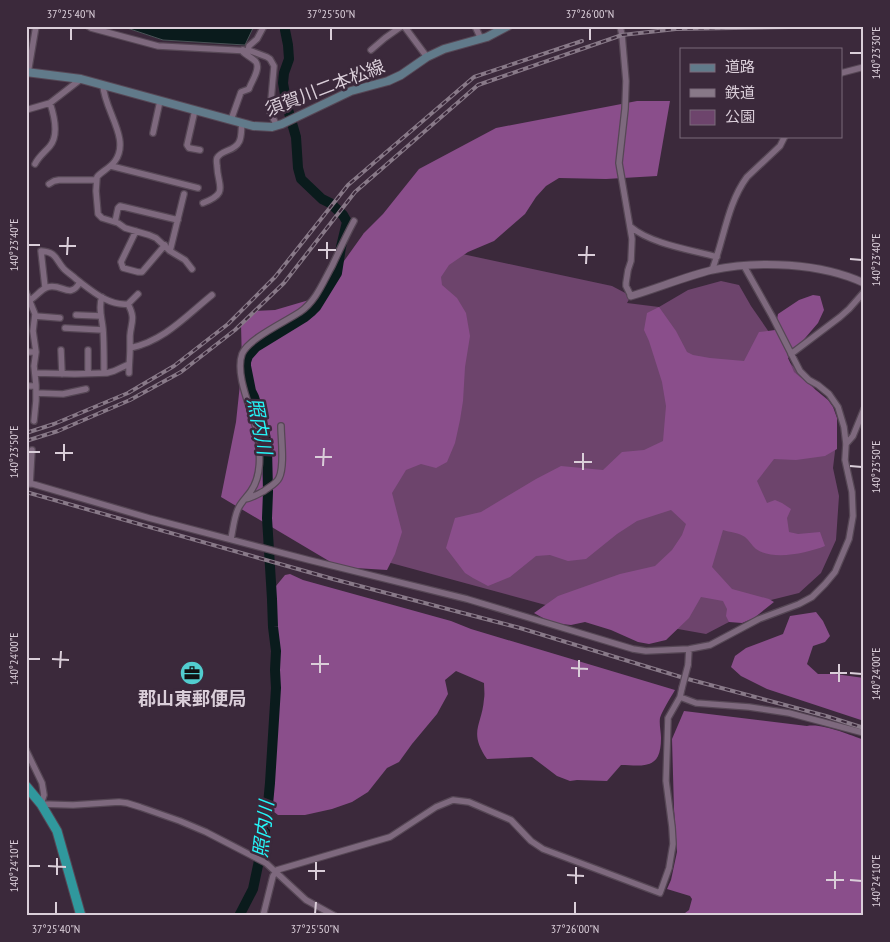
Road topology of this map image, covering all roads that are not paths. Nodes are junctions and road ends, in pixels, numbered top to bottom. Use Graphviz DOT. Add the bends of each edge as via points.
graph roads {
  1 [pos="36,26"];
  2 [pos="88,26"];
  3 [pos="264,26"];
  4 [pos="403,26"];
  5 [pos="475,26"];
  6 [pos="508,26"];
  7 [pos="620,26"];
  8 [pos="481,39"];
  9 [pos="245,50"];
  10 [pos="371,50"];
  11 [pos="427,57"];
  12 [pos="864,67"];
  13 [pos="27,72"];
  14 [pos="842,73"];
  15 [pos="81,79"];
  16 [pos="103,85"];
  17 [pos="160,100"];
  18 [pos="50,103"];
  19 [pos="26,110"];
  20 [pos="195,110"];
  21 [pos="231,120"];
  22 [pos="242,123"];
  23 [pos="278,125"];
  24 [pos="153,132"];
  25 [pos="784,138"];
  26 [pos="200,150"];
  27 [pos="35,164"];
  28 [pos="111,166"];
  29 [pos="96,180"];
  30 [pos="49,184"];
  31 [pos="198,188"];
  32 [pos="184,194"];
  33 [pos="203,203"];
  34 [pos="178,220"];
  35 [pos="354,221"];
  36 [pos="114,222"];
  37 [pos="631,227"];
  38 [pos="136,231"];
  39 [pos="165,245"];
  40 [pos="170,251"];
  41 [pos="717,256"];
  42 [pos="744,266"];
  43 [pos="192,269"];
  44 [pos="712,270"];
  45 [pos="80,282"];
  46 [pos="864,283"];
  47 [pos="45,287"];
  48 [pos="26,292"];
  49 [pos="864,292"];
  50 [pos="138,294"];
  51 [pos="212,296"];
  52 [pos="630,296"];
  53 [pos="102,297"];
  54 [pos="28,301"];
  55 [pos="128,304"];
  56 [pos="76,314"];
  57 [pos="35,316"];
  58 [pos="101,316"];
  59 [pos="60,318"];
  60 [pos="65,328"];
  61 [pos="103,330"];
  62 [pos="130,348"];
  63 [pos="61,350"];
  64 [pos="88,350"];
  65 [pos="26,352"];
  66 [pos="36,352"];
  67 [pos="791,354"];
  68 [pos="129,364"];
  69 [pos="34,373"];
  70 [pos="88,373"];
  71 [pos="104,373"];
  72 [pos="129,373"];
  73 [pos="62,374"];
  74 [pos="26,386"];
  75 [pos="36,386"];
  76 [pos="86,389"];
  77 [pos="36,393"];
  78 [pos="864,409"];
  79 [pos="34,421"];
  80 [pos="281,426"];
  81 [pos="846,444"];
  82 [pos="32,450"];
  83 [pos="28,483"];
  84 [pos="245,499"];
  85 [pos="231,539"];
  86 [pos="689,649"];
  87 [pos="680,697"];
  88 [pos="864,733"];
  89 [pos="26,750"];
  90 [pos="26,786"];
  91 [pos="41,804"];
  92 [pos="276,872"];
  93 [pos="81,916"];
  94 [pos="263,916"];
  95 [pos="335,916"];
  1 -- 13 [label="street"];
  2 -- 9 [label="street" via="158,46"];
  3 -- 9 [label="street" via="257,39"];
  4 -- 10 [label="street"];
  4 -- 11 [label="street"];
  5 -- 8 [label="street"];
  6 -- 8 [label="main road, 須賀川二本松線"];
  7 -- 37 [label="street" via="626,82 619,163"];
  8 -- 11 [label="main road, 須賀川二本松線"];
  9 -- 21 [label="street" via="243,52 257,64 256,72 249,89 241,92"];
  9 -- 23 [label="street" via="267,57 274,66 270,112"];
  11 -- 23 [label="main road, 須賀川二本松線" via="402,75 351,92"];
  12 -- 14 [label="street"];
  13 -- 15 [label="main road, 須賀川二本松線"];
  15 -- 16 [label="main road, 須賀川二本松線"];
  15 -- 18 [label="street"];
  16 -- 17 [label="main road, 須賀川二本松線"];
  16 -- 28 [label="street" via="121,145"];
  17 -- 20 [label="main road, 須賀川二本松線"];
  17 -- 24 [label="street"];
  18 -- 19 [label="street"];
  18 -- 27 [label="street" via="55,124 53,141"];
  20 -- 21 [label="main road, 須賀川二本松線"];
  20 -- 26 [label="street" via="187,145"];
  21 -- 22 [label="main road, 須賀川二本松線"];
  22 -- 23 [label="main road, 須賀川二本松線" via="259,127"];
  22 -- 33 [label="street" via="236,147 217,160 220,190 214,198"];
  25 -- 41 [label="street" via="780,146 743,181 732,205"];
  28 -- 29 [label="street"];
  28 -- 31 [label="street"];
  29 -- 30 [label="street" via="59,180"];
  29 -- 36 [label="street" via="98,214"];
  32 -- 34 [label="street"];
  34 -- 36 [label="street" via="120,206"];
  34 -- 40 [label="street"];
  35 -- 84 [label="street" via="312,300 301,312 251,343 242,355 242,378 259,448 256,482"];
  36 -- 38 [label="street"];
  37 -- 41 [label="street" via="656,241"];
  37 -- 52 [label="street" via="631,261 626,286"];
  38 -- 39 [label="street"];
  38 -- 39 [label="street" via="120,262 123,268 142,272"];
  39 -- 40 [label="street"];
  40 -- 43 [label="street" via="185,260"];
  41 -- 44 [label="street"];
  42 -- 44 [label="street"];
  42 -- 46 [label="street" via="808,268"];
  42 -- 67 [label="street"];
  44 -- 52 [label="street"];
  45 -- 47 [label="street" via="73,290"];
  45 -- 47 [label="street" via="63,268 54,255 41,251"];
  45 -- 53 [label="street"];
  47 -- 54 [label="street"];
  48 -- 54 [label="street"];
  49 -- 67 [label="street" via="840,317"];
  50 -- 55 [label="street"];
  51 -- 62 [label="street" via="172,330 144,345"];
  53 -- 55 [label="street" via="114,303"];
  53 -- 58 [label="street"];
  54 -- 57 [label="street" via="35,310"];
  55 -- 62 [label="street" via="133,318"];
  56 -- 58 [label="street"];
  57 -- 59 [label="street"];
  57 -- 66 [label="street"];
  58 -- 61 [label="street"];
  60 -- 61 [label="street"];
  61 -- 71 [label="street"];
  62 -- 68 [label="street"];
  63 -- 73 [label="street"];
  64 -- 70 [label="street"];
  65 -- 66 [label="street"];
  66 -- 69 [label="street"];
  67 -- 81 [label="street" via="800,371 835,402 844,426"];
  68 -- 71 [label="street"];
  68 -- 72 [label="street"];
  69 -- 73 [label="street"];
  69 -- 75 [label="street"];
  70 -- 71 [label="street"];
  70 -- 73 [label="street"];
  74 -- 75 [label="street"];
  75 -- 77 [label="street"];
  76 -- 77 [label="street" via="63,394"];
  77 -- 79 [label="street"];
  78 -- 81 [label="street" via="853,436"];
  80 -- 84 [label="street" via="282,469 279,478"];
  81 -- 86 [label="street" via="845,460 853,516 843,555 825,584 800,604 759,619 710,645"];
  82 -- 83 [label="street"];
  83 -- 85 [label="street"];
  84 -- 85 [label="street" via="238,509"];
  85 -- 86 [label="street" via="467,599 633,649"];
  86 -- 87 [label="street, bridge"];
  87 -- 88 [label="street" via="696,703 789,713"];
  87 -- 92 [label="street" via="668,718 666,781 673,844 660,892 543,849 511,820 460,800 440,805 390,837"];
  89 -- 91 [label="street" via="42,783 44,794"];
  90 -- 91 [label="highway"];
  91 -- 92 [label="street" via="127,803 206,832 259,859"];
  91 -- 93 [label="highway" via="57,831"];
  92 -- 94 [label="street"];
  92 -- 95 [label="street" via="306,900"];
}
